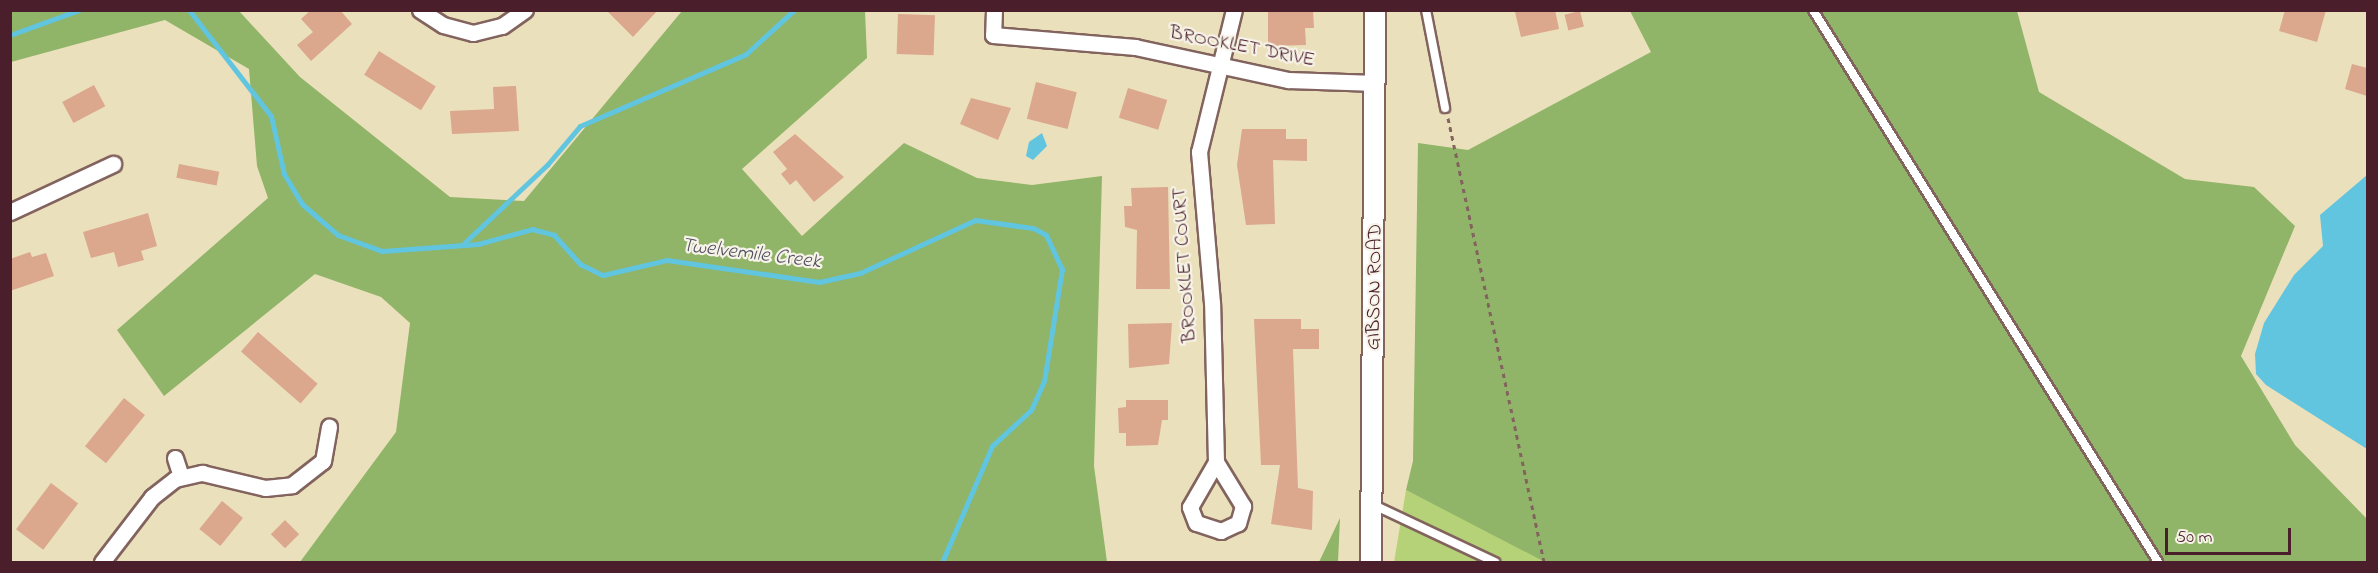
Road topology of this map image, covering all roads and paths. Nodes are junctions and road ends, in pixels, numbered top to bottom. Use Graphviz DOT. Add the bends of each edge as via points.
graph roads {
  1 [pos="420,10"];
  2 [pos="525,10"];
  3 [pos="994,10"];
  4 [pos="1234,10"];
  5 [pos="1375,10"];
  6 [pos="1426,10"];
  7 [pos="1814,10"];
  8 [pos="1219,68"];
  9 [pos="1376,83"];
  10 [pos="1446,108"];
  11 [pos="113,164"];
  12 [pos="10,212"];
  13 [pos="329,427"];
  14 [pos="175,458"];
  15 [pos="1216,462"];
  16 [pos="181,477"];
  17 [pos="1372,504"];
  18 [pos="102,562"];
  19 [pos="1371,562"];
  20 [pos="1495,562"];
  21 [pos="1544,562"];
  22 [pos="2158,562"];
  1 -- 2 [label="street" via="443,25 472,33 502,26"];
  3 -- 8 [label="street, BROOKLET DRIVE" via="993,35 1124,45"];
  4 -- 8 [label="street, BROOKLET COURT"];
  5 -- 9 [label="street, GIBSON ROAD"];
  6 -- 10 [label="lane"];
  7 -- 22 [label="lane"];
  8 -- 9 [label="street, BROOKLET DRIVE" via="1288,80"];
  8 -- 15 [label="street, BROOKLET COURT" via="1199,152 1212,303"];
  9 -- 17 [label="street, GIBSON ROAD"];
  10 -- 21 [label="path"];
  11 -- 12 [label="street"];
  13 -- 16 [label="street" via="323,461 292,485 265,488 202,473"];
  14 -- 16 [label="street"];
  16 -- 18 [label="street" via="152,497"];
  17 -- 19 [label="street, GIBSON ROAD"];
  17 -- 20 [label="lane"];
}
